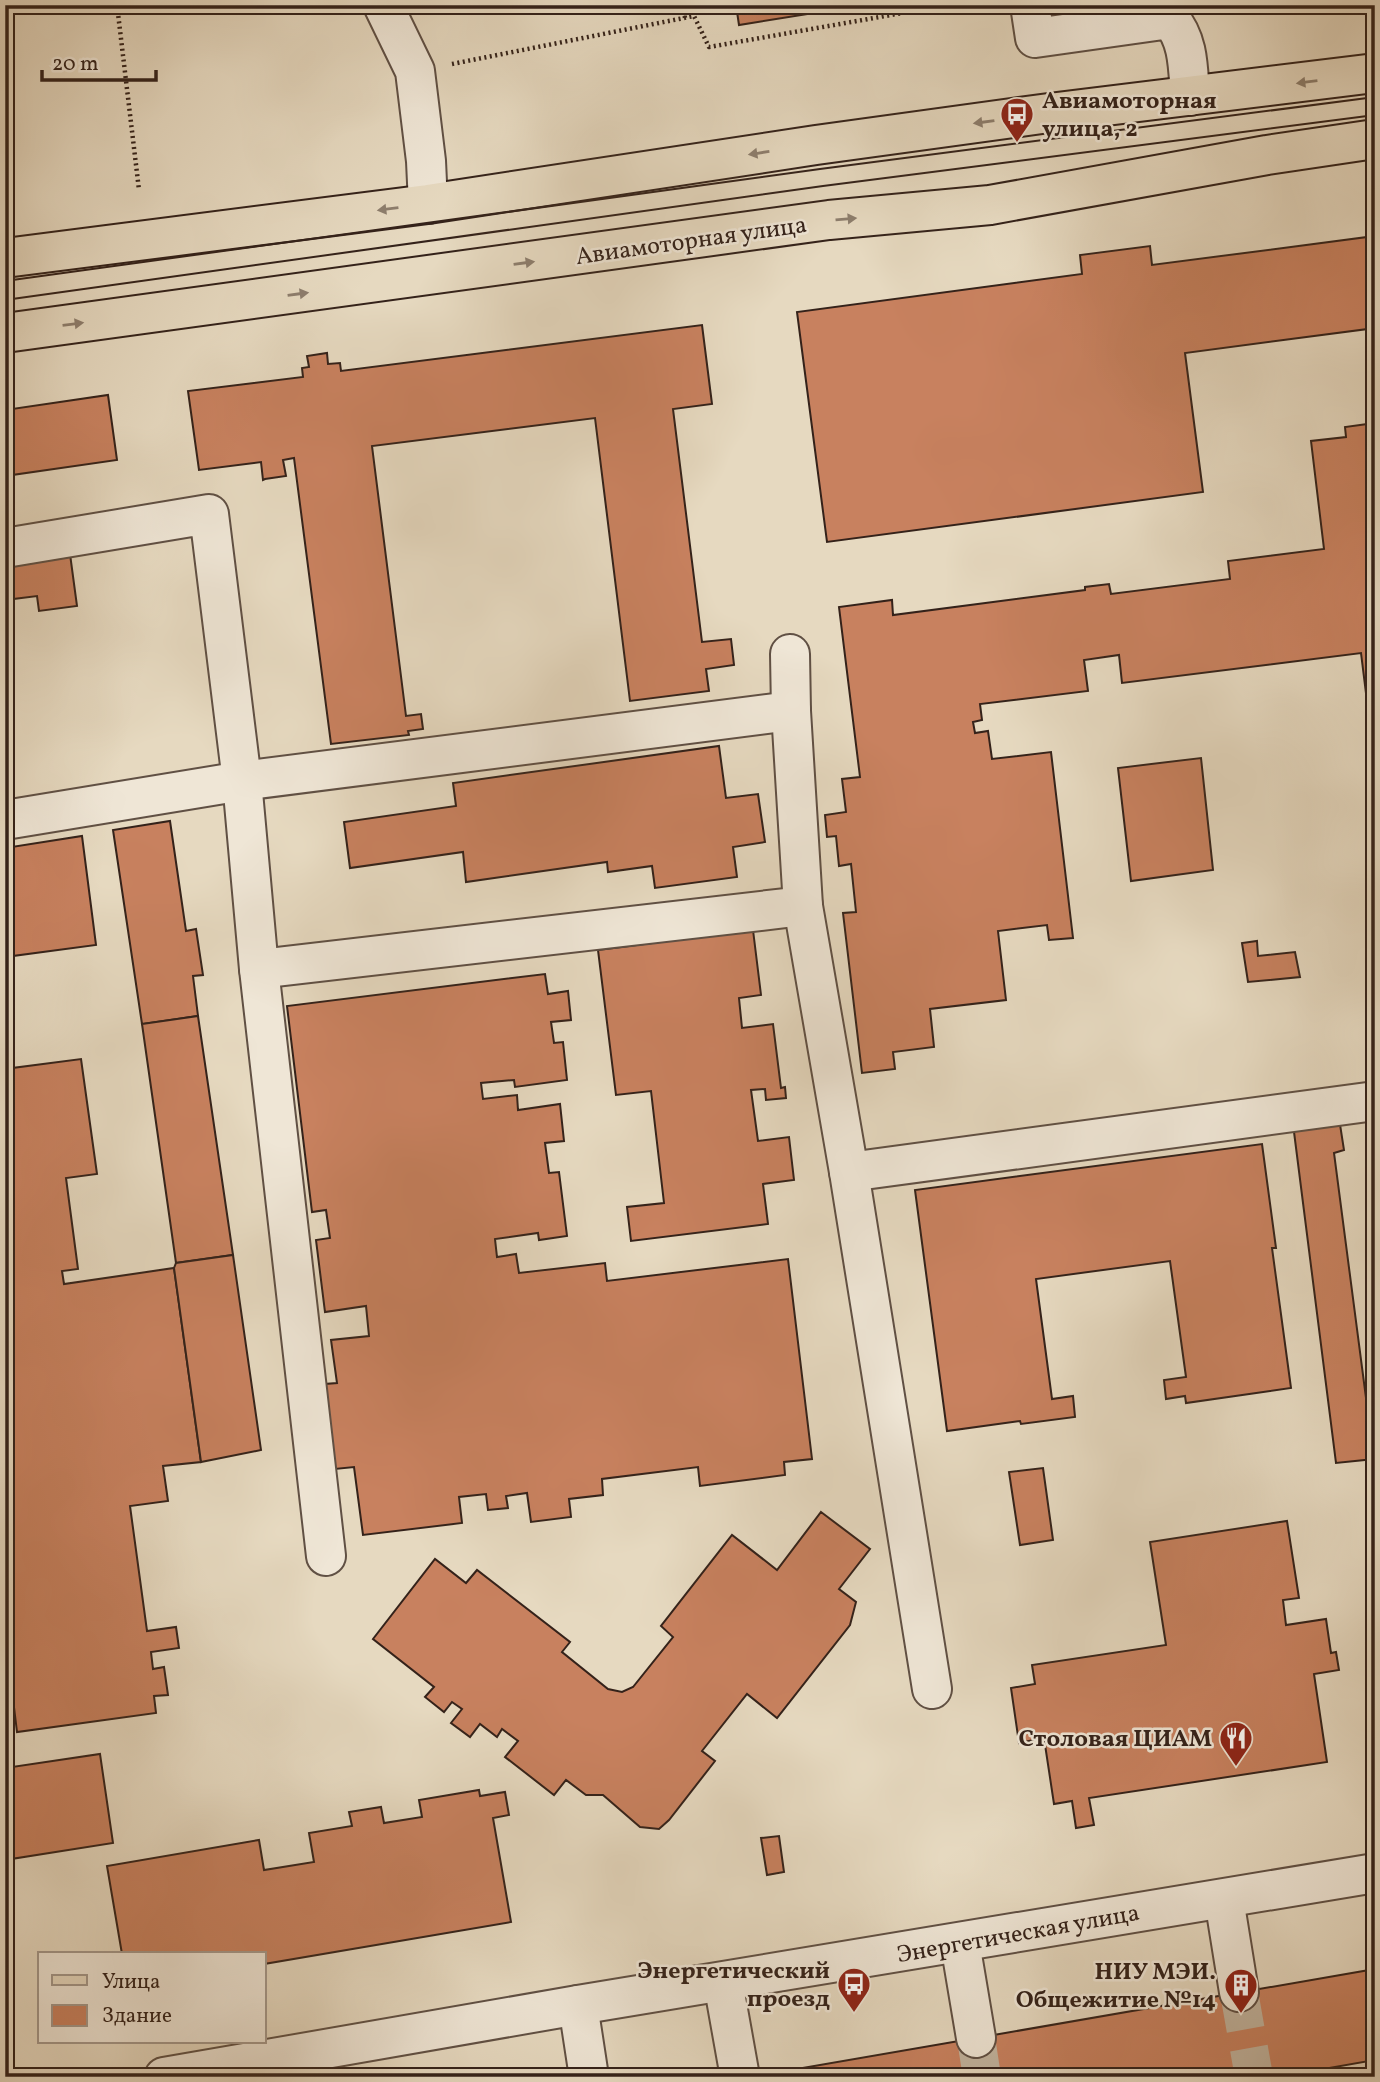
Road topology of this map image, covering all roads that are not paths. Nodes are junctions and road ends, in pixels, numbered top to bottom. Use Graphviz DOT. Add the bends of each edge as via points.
graph roads {
  1 [pos="383,5"];
  2 [pos="1030,5"];
  3 [pos="1375,74"];
  4 [pos="1190,96"];
  5 [pos="1375,139"];
  6 [pos="428,204"];
  7 [pos="5,258"];
  8 [pos="5,333"];
  9 [pos="5,548"];
  10 [pos="790,654"];
  11 [pos="791,711"];
  12 [pos="242,781"];
  13 [pos="5,820"];
  14 [pos="803,906"];
  15 [pos="259,969"];
  16 [pos="1375,1101"];
  17 [pos="849,1172"];
  18 [pos="326,1556"];
  19 [pos="932,1689"];
  20 [pos="1375,1873"];
  21 [pos="1224,1899"];
  22 [pos="960,1943"];
  23 [pos="723,1982"];
  24 [pos="1239,1992"];
  25 [pos="578,2005"];
  26 [pos="976,2038"];
  27 [pos="164,2077"];
  28 [pos="589,2077"];
  29 [pos="740,2077"];
  1 -- 6 [label="street" via="415,71"];
  2 -- 4 [label="street" via="1035,38 1170,19 1184,42"];
  3 -- 4 [label="main road, one-way"];
  4 -- 6 [label="main road, one-way" via="816,145"];
  8 -- 5 [label="main road, Авиамоторная улица, one-way" via="815,222 990,205"];
  6 -- 7 [label="main road, one-way"];
  9 -- 12 [label="street" via="209,514"];
  10 -- 11 [label="street"];
  11 -- 12 [label="street"];
  11 -- 14 [label="street"];
  12 -- 13 [label="street"];
  12 -- 15 [label="street"];
  14 -- 15 [label="street"];
  14 -- 17 [label="street"];
  15 -- 18 [label="street"];
  16 -- 17 [label="street"];
  17 -- 19 [label="street"];
  20 -- 21 [label="street, Энергетическая улица"];
  21 -- 22 [label="street, Энергетическая улица"];
  21 -- 24 [label="street"];
  22 -- 23 [label="street, Энергетическая улица"];
  22 -- 26 [label="street"];
  23 -- 25 [label="street, Энергетическая улица"];
  23 -- 29 [label="street"];
  25 -- 27 [label="street, Энергетическая улица"];
  25 -- 28 [label="street"];
}
